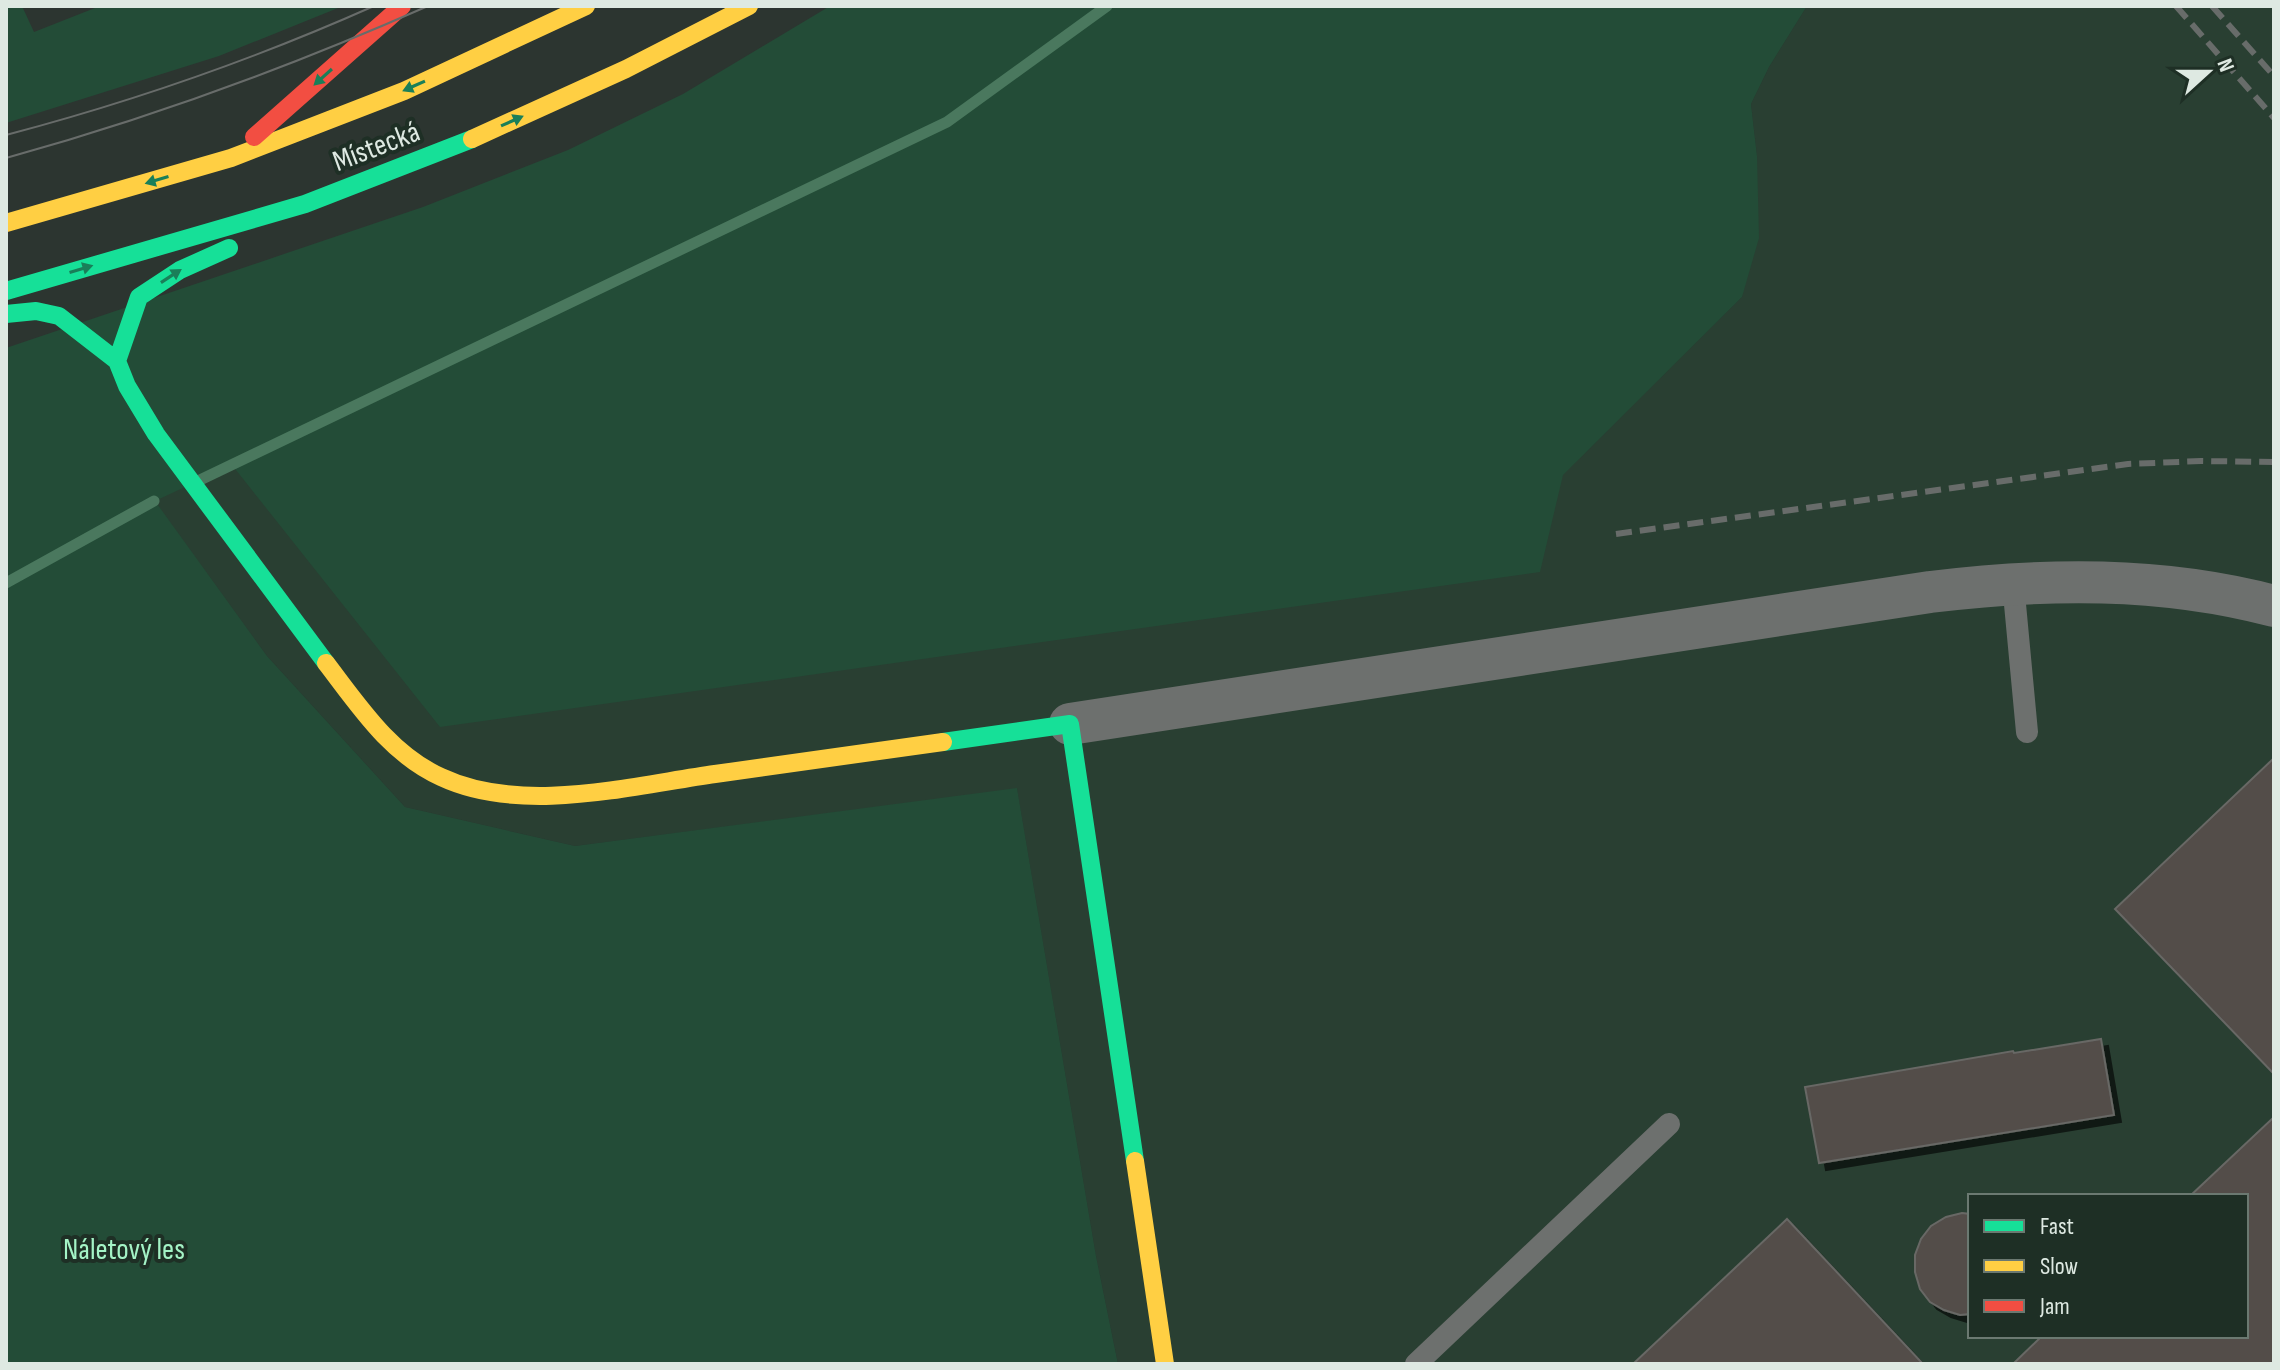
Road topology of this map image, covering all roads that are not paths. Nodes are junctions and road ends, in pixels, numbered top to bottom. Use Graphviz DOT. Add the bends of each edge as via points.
graph roads {
  1 [pos="402,6"];
  2 [pos="586,6"];
  3 [pos="749,6"];
  4 [pos="467,141"];
  5 [pos="231,158"];
  6 [pos="6,223"];
  7 [pos="6,291"];
  8 [pos="6,314"];
  9 [pos="117,361"];
  10 [pos="2013,583"];
  11 [pos="2274,606"];
  12 [pos="1070,724"];
  13 [pos="2027,732"];
  14 [pos="1669,1124"];
  15 [pos="1165,1364"];
  16 [pos="1416,1364"];
  1 -- 5 [label="main road, one-way"];
  2 -- 5 [label="main road, Místecká, one-way" via="404,91"];
  4 -- 3 [label="main road, Místecká, one-way"];
  7 -- 4 [label="main road, Místecká, one-way" via="305,204"];
  9 -- 4 [label="main road, one-way" via="139,297 180,270"];
  5 -- 6 [label="main road, Místecká, one-way"];
  8 -- 9 [label="main road" via="36,311 59,316"];
  9 -- 12 [label="main road" via="156,434 369,720 402,752 453,783 487,793 542,796"];
  10 -- 11 [label="street" via="2132,583"];
  10 -- 12 [label="street"];
  10 -- 13 [label="lane"];
  12 -- 15 [label="main road"];
  14 -- 16 [label="lane"];
}
